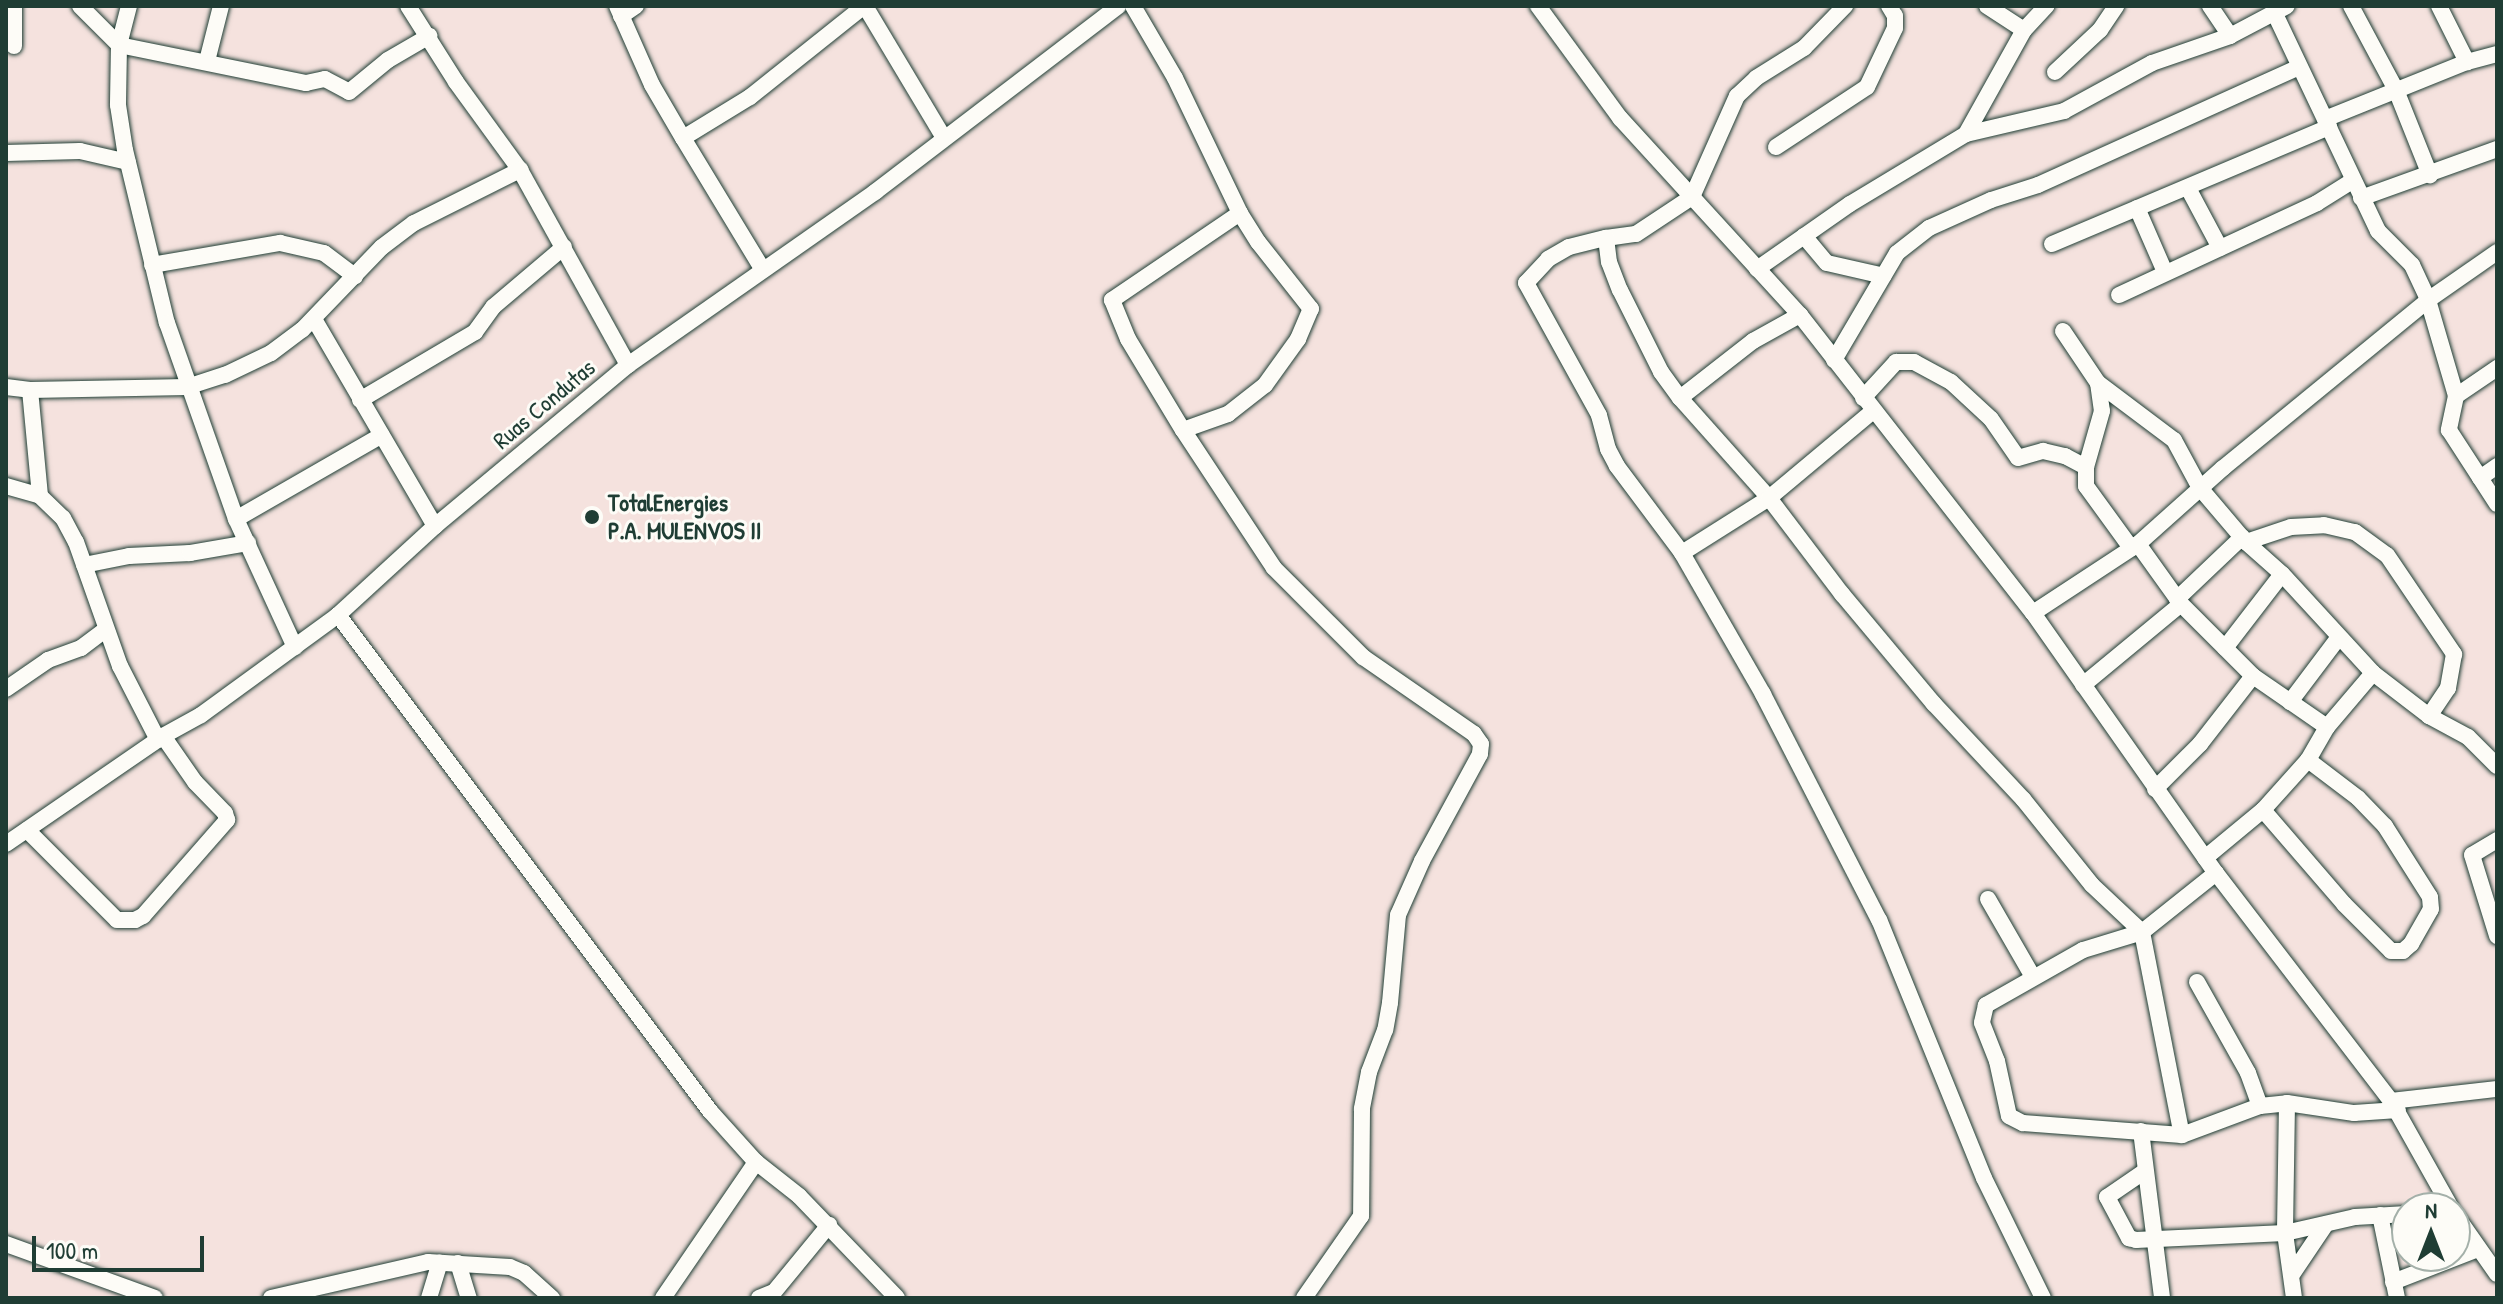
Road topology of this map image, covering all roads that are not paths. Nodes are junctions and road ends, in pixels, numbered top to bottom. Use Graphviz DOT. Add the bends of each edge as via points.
graph roads {
  1 [pos="14,6"];
  2 [pos="129,6"];
  3 [pos="221,6"];
  4 [pos="408,6"];
  5 [pos="636,6"];
  6 [pos="864,6"];
  7 [pos="1118,6"];
  8 [pos="1133,6"];
  9 [pos="1845,6"];
  10 [pos="1889,6"];
  11 [pos="1987,6"];
  12 [pos="2046,6"];
  13 [pos="2116,6"];
  14 [pos="2210,6"];
  15 [pos="2351,6"];
  16 [pos="2439,6"];
  17 [pos="81,7"];
  18 [pos="1542,7"];
  19 [pos="2281,10"];
  20 [pos="619,11"];
  21 [pos="2024,30"];
  22 [pos="429,36"];
  23 [pos="2230,36"];
  24 [pos="119,45"];
  25 [pos="14,46"];
  26 [pos="2497,54"];
  27 [pos="207,61"];
  28 [pos="2467,62"];
  29 [pos="2299,67"];
  30 [pos="2055,72"];
  31 [pos="2396,90"];
  32 [pos="2327,123"];
  33 [pos="1966,134"];
  34 [pos="683,138"];
  35 [pos="944,138"];
  36 [pos="1776,147"];
  37 [pos="2497,149"];
  38 [pos="6,153"];
  39 [pos="128,162"];
  40 [pos="520,170"];
  41 [pos="2430,175"];
  42 [pos="2352,181"];
  43 [pos="2188,188"];
  44 [pos="1692,197"];
  45 [pos="2361,198"];
  46 [pos="2137,208"];
  47 [pos="1240,213"];
  48 [pos="1804,236"];
  49 [pos="1606,238"];
  50 [pos="2052,244"];
  51 [pos="564,247"];
  52 [pos="2220,248"];
  53 [pos="2497,252"];
  54 [pos="152,265"];
  55 [pos="1757,269"];
  56 [pos="763,270"];
  57 [pos="2165,272"];
  58 [pos="355,276"];
  59 [pos="1884,276"];
  60 [pos="2119,295"];
  61 [pos="2428,300"];
  62 [pos="1800,315"];
  63 [pos="314,319"];
  64 [pos="2063,331"];
  65 [pos="1834,360"];
  66 [pos="628,365"];
  67 [pos="2497,368"];
  68 [pos="2098,383"];
  69 [pos="6,387"];
  70 [pos="187,387"];
  71 [pos="30,390"];
  72 [pos="2456,396"];
  73 [pos="1680,398"];
  74 [pos="360,400"];
  75 [pos="1868,404"];
  76 [pos="1183,430"];
  77 [pos="382,435"];
  78 [pos="2497,466"];
  79 [pos="2086,467"];
  80 [pos="2480,478"];
  81 [pos="6,486"];
  82 [pos="2200,488"];
  83 [pos="40,496"];
  84 [pos="1769,498"];
  85 [pos="2497,504"];
  86 [pos="236,519"];
  87 [pos="435,526"];
  88 [pos="2244,539"];
  89 [pos="248,543"];
  90 [pos="2135,546"];
  91 [pos="1682,553"];
  92 [pos="84,565"];
  93 [pos="2282,574"];
  94 [pos="2179,602"];
  95 [pos="2033,613"];
  96 [pos="338,615"];
  97 [pos="106,629"];
  98 [pos="2339,637"];
  99 [pos="295,647"];
  100 [pos="2225,648"];
  101 [pos="2373,673"];
  102 [pos="2253,676"];
  103 [pos="2083,685"];
  104 [pos="6,689"];
  105 [pos="2290,702"];
  106 [pos="2429,716"];
  107 [pos="2327,727"];
  108 [pos="160,738"];
  109 [pos="2308,760"];
  110 [pos="2497,766"];
  111 [pos="2155,789"];
  112 [pos="2263,810"];
  113 [pos="27,830"];
  114 [pos="2497,840"];
  115 [pos="6,844"];
  116 [pos="2205,858"];
  117 [pos="2216,873"];
  118 [pos="1988,899"];
  119 [pos="2142,932"];
  120 [pos="2497,936"];
  121 [pos="2033,977"];
  122 [pos="2197,982"];
  123 [pos="2497,1089"];
  124 [pos="2287,1103"];
  125 [pos="2394,1105"];
  126 [pos="2260,1106"];
  127 [pos="2141,1131"];
  128 [pos="2182,1135"];
  129 [pos="756,1162"];
  130 [pos="2145,1171"];
  131 [pos="2442,1192"];
  132 [pos="2380,1215"];
  133 [pos="2391,1215"];
  134 [pos="2326,1224"];
  135 [pos="829,1225"];
  136 [pos="2285,1233"];
  137 [pos="2153,1237"];
  138 [pos="2471,1238"];
  139 [pos="6,1244"];
  140 [pos="2478,1249"];
  141 [pos="440,1263"];
  142 [pos="458,1263"];
  143 [pos="2293,1273"];
  144 [pos="2497,1274"];
  145 [pos="2395,1290"];
  146 [pos="769,1296"];
  147 [pos="155,1298"];
  148 [pos="271,1298"];
  149 [pos="429,1298"];
  150 [pos="469,1298"];
  151 [pos="552,1298"];
  152 [pos="663,1298"];
  153 [pos="897,1298"];
  154 [pos="1304,1298"];
  155 [pos="2043,1298"];
  156 [pos="2162,1298"];
  157 [pos="2294,1298"];
  1 -- 25 [label="street"];
  2 -- 24 [label="street"];
  3 -- 27 [label="street"];
  4 -- 22 [label="street"];
  5 -- 20 [label="street"];
  6 -- 34 [label="street" via="750,97"];
  6 -- 35 [label="street"];
  7 -- 35 [label="street, Ruas Condutas"];
  8 -- 47 [label="street" via="1175,78"];
  9 -- 44 [label="street" via="1804,48 1737,96"];
  10 -- 36 [label="street" via="1895,28 1867,87"];
  11 -- 21 [label="street"];
  12 -- 21 [label="street"];
  13 -- 30 [label="street" via="2100,30"];
  14 -- 23 [label="street"];
  15 -- 31 [label="street"];
  16 -- 28 [label="street"];
  17 -- 24 [label="street"];
  18 -- 44 [label="street" via="1620,118"];
  19 -- 23 [label="street"];
  19 -- 29 [label="street"];
  20 -- 34 [label="street"];
  21 -- 33 [label="street"];
  22 -- 27 [label="street" via="349,92 325,79 306,83"];
  22 -- 40 [label="street"];
  23 -- 33 [label="street" via="2152,63 2064,111"];
  24 -- 27 [label="street"];
  24 -- 39 [label="street" via="118,105"];
  26 -- 28 [label="street"];
  28 -- 31 [label="street"];
  29 -- 32 [label="street"];
  29 -- 59 [label="street" via="2038,185 1929,228 1897,253"];
  31 -- 32 [label="street"];
  31 -- 41 [label="street"];
  32 -- 42 [label="street"];
  32 -- 43 [label="street"];
  33 -- 48 [label="street"];
  34 -- 56 [label="street"];
  35 -- 56 [label="street, Ruas Condutas"];
  37 -- 41 [label="street"];
  38 -- 39 [label="street" via="80,151"];
  39 -- 54 [label="street"];
  40 -- 51 [label="street"];
  40 -- 58 [label="street" via="414,223"];
  41 -- 45 [label="street"];
  42 -- 45 [label="street"];
  42 -- 52 [label="street"];
  43 -- 46 [label="street"];
  43 -- 52 [label="street"];
  44 -- 49 [label="street" via="1636,234"];
  44 -- 55 [label="street"];
  45 -- 61 [label="street" via="2378,231 2412,265"];
  46 -- 50 [label="street"];
  46 -- 57 [label="street"];
  47 -- 76 [label="street" via="1112,300 1128,339"];
  47 -- 76 [label="street" via="1311,309 1298,339 1265,385 1228,414"];
  48 -- 55 [label="street"];
  48 -- 59 [label="street" via="1827,263"];
  49 -- 73 [label="street" via="1620,290"];
  49 -- 91 [label="street" via="1557,253 1526,283 1599,415 1617,466"];
  51 -- 66 [label="street"];
  51 -- 74 [label="street" via="493,307 475,332"];
  52 -- 57 [label="street"];
  53 -- 61 [label="street"];
  54 -- 58 [label="street" via="280,243 324,253"];
  54 -- 70 [label="street"];
  55 -- 62 [label="street"];
  56 -- 66 [label="street, Ruas Condutas"];
  57 -- 60 [label="street"];
  58 -- 63 [label="street"];
  59 -- 65 [label="street"];
  61 -- 72 [label="street"];
  61 -- 82 [label="street"];
  62 -- 65 [label="street"];
  62 -- 73 [label="street" via="1753,341"];
  63 -- 70 [label="street" via="271,353"];
  63 -- 74 [label="street"];
  64 -- 68 [label="street"];
  65 -- 75 [label="street"];
  66 -- 87 [label="street, Ruas Condutas"];
  67 -- 72 [label="street"];
  68 -- 79 [label="street" via="2102,411"];
  68 -- 82 [label="street" via="2174,440"];
  69 -- 71 [label="street"];
  70 -- 71 [label="street"];
  70 -- 86 [label="street" via="210,436"];
  71 -- 83 [label="street"];
  72 -- 80 [label="street" via="2449,430"];
  73 -- 84 [label="street"];
  74 -- 77 [label="street"];
  75 -- 79 [label="street" via="1896,362 1914,362 1951,382 1991,419 2018,458 2043,451"];
  75 -- 84 [label="street"];
  75 -- 95 [label="street"];
  76 -- 154 [label="street" via="1274,568 1315,613 1363,657 1481,744 1398,915 1385,1030 1362,1109 1361,1216"];
  77 -- 86 [label="street"];
  77 -- 87 [label="street"];
  78 -- 80 [label="street"];
  79 -- 90 [label="street" via="2090,495"];
  80 -- 85 [label="street"];
  81 -- 83 [label="street"];
  82 -- 88 [label="street"];
  82 -- 90 [label="street"];
  83 -- 92 [label="street" via="67,524"];
  84 -- 91 [label="street"];
  84 -- 119 [label="street" via="1934,704 2005,779 2092,885"];
  86 -- 89 [label="street"];
  87 -- 96 [label="street, Ruas Condutas"];
  88 -- 93 [label="street"];
  88 -- 94 [label="street"];
  88 -- 106 [label="street" via="2324,525 2355,532 2387,555 2454,654 2448,688"];
  89 -- 92 [label="street"];
  89 -- 99 [label="street"];
  90 -- 94 [label="street"];
  90 -- 95 [label="street"];
  91 -- 155 [label="street" via="1763,694 1879,920 1984,1178"];
  92 -- 97 [label="street"];
  93 -- 98 [label="street"];
  93 -- 100 [label="street"];
  94 -- 100 [label="street"];
  94 -- 103 [label="street"];
  95 -- 103 [label="street"];
  96 -- 99 [label="street, Ruas Condutas"];
  96 -- 129 [label="street" via="710,1111"];
  97 -- 104 [label="street"];
  97 -- 108 [label="street"];
  98 -- 101 [label="street"];
  98 -- 105 [label="street"];
  99 -- 108 [label="street, Ruas Condutas"];
  100 -- 102 [label="street"];
  101 -- 106 [label="street"];
  101 -- 107 [label="street"];
  102 -- 105 [label="street"];
  102 -- 111 [label="street" via="2200,744"];
  103 -- 111 [label="street"];
  105 -- 107 [label="street"];
  106 -- 110 [label="street" via="2468,737"];
  107 -- 109 [label="street"];
  108 -- 113 [label="street, Ruas Condutas"];
  108 -- 113 [label="street" via="227,820 143,916 117,920"];
  109 -- 112 [label="street"];
  109 -- 112 [label="street" via="2385,826 2430,897 2431,909 2411,944 2391,951"];
  111 -- 116 [label="street"];
  112 -- 116 [label="street"];
  113 -- 115 [label="street, Ruas Condutas"];
  114 -- 120 [label="street" via="2472,855"];
  116 -- 117 [label="street"];
  117 -- 119 [label="street"];
  117 -- 125 [label="street"];
  118 -- 121 [label="street"];
  119 -- 121 [label="street" via="2083,950"];
  119 -- 128 [label="street"];
  121 -- 127 [label="street" via="1986,1005 1981,1016 2009,1116 2023,1123"];
  122 -- 126 [label="street" via="2248,1073"];
  123 -- 125 [label="street"];
  124 -- 125 [label="street" via="2354,1113"];
  124 -- 126 [label="street"];
  124 -- 136 [label="street"];
  125 -- 131 [label="street"];
  126 -- 128 [label="street"];
  127 -- 128 [label="street"];
  127 -- 130 [label="street"];
  129 -- 135 [label="street"];
  129 -- 152 [label="street"];
  130 -- 137 [label="street"];
  130 -- 137 [label="street" via="2107,1197 2129,1238"];
  132 -- 133 [label="street"];
  132 -- 134 [label="street"];
  132 -- 145 [label="street"];
  134 -- 136 [label="street"];
  134 -- 143 [label="street"];
  135 -- 146 [label="street"];
  135 -- 153 [label="street"];
  136 -- 137 [label="street"];
  136 -- 143 [label="street"];
  137 -- 156 [label="street"];
  138 -- 140 [label="street"];
  139 -- 147 [label="street"];
  140 -- 144 [label="street"];
  140 -- 145 [label="street"];
  141 -- 142 [label="street"];
  141 -- 148 [label="street" via="399,1266"];
  141 -- 149 [label="street"];
  142 -- 150 [label="street"];
  142 -- 151 [label="street" via="510,1267"];
  143 -- 157 [label="street"];
}
